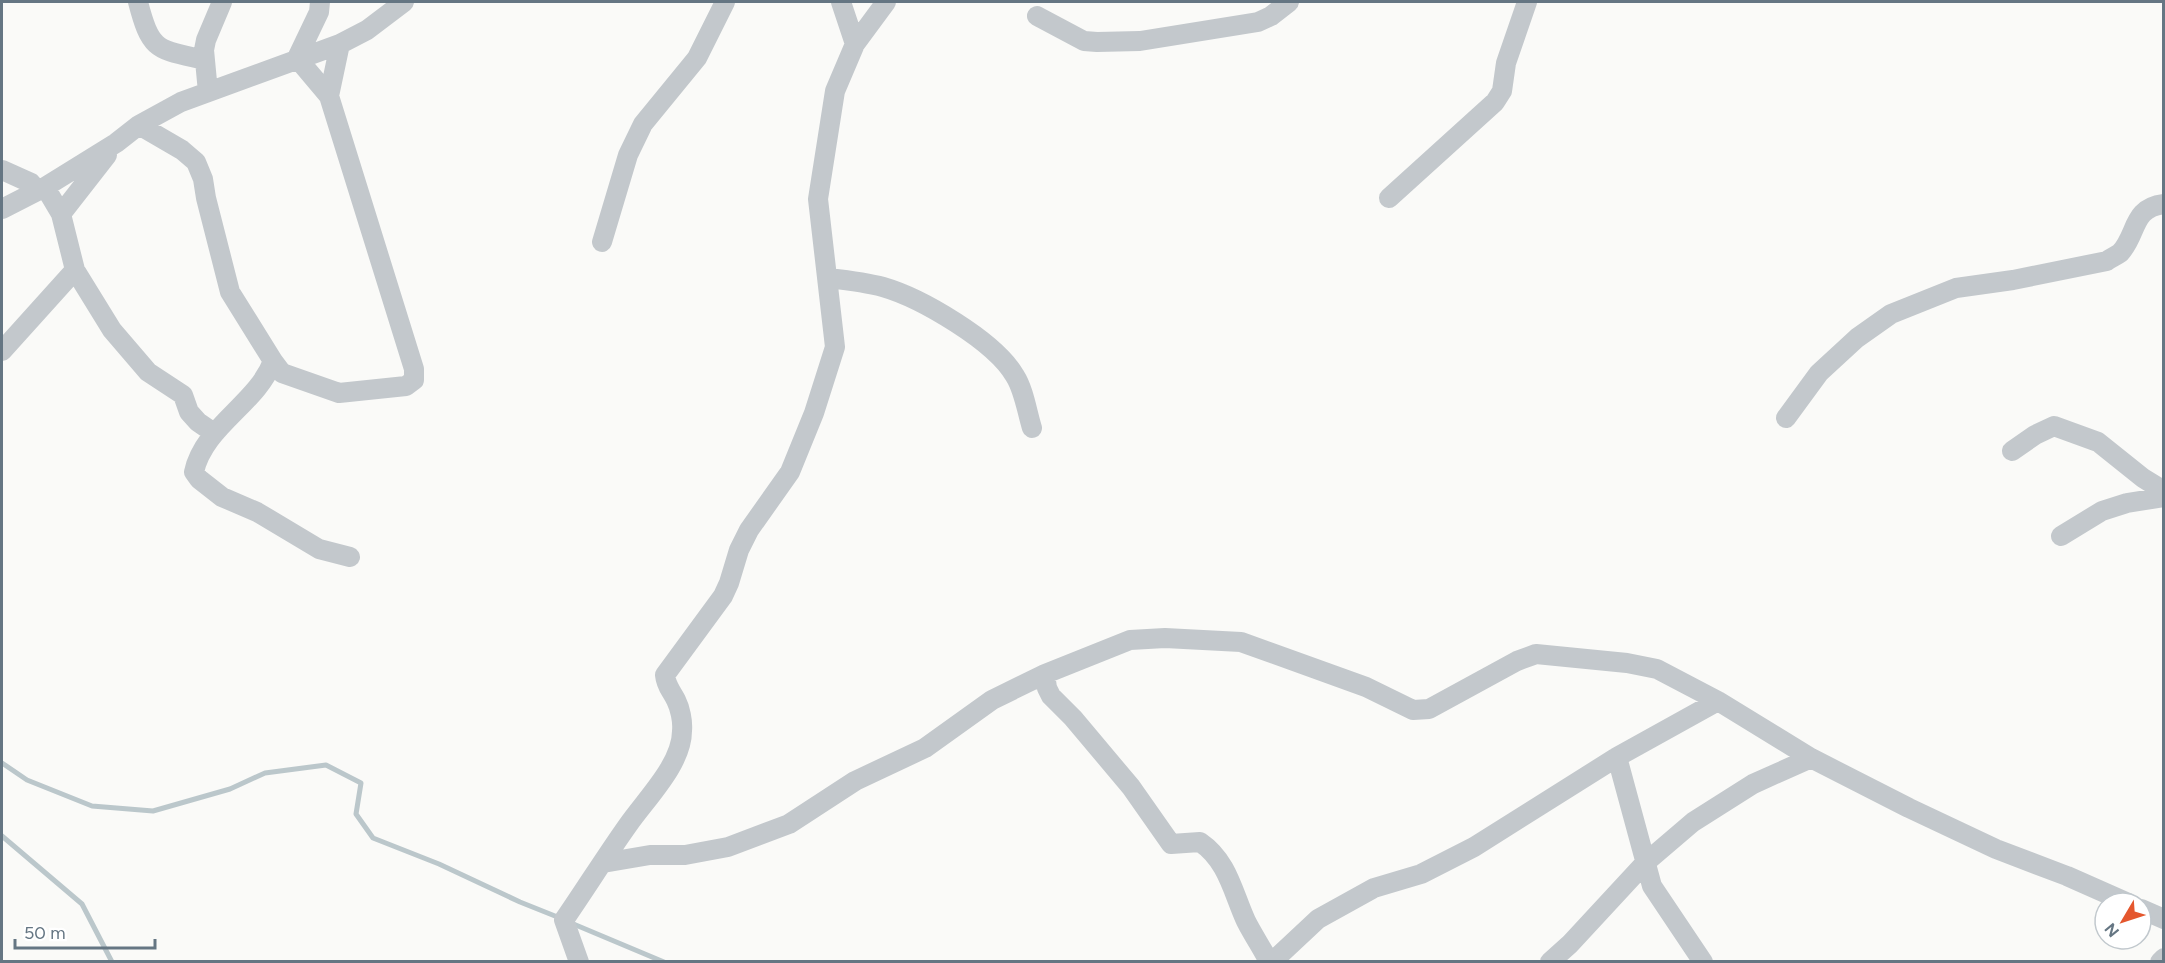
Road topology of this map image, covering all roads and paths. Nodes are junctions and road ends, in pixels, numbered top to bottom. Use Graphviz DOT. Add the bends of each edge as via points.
graph roads {
  1 [pos="138,2"];
  2 [pos="222,2"];
  3 [pos="320,2"];
  4 [pos="404,2"];
  5 [pos="725,2"];
  6 [pos="841,2"];
  7 [pos="886,2"];
  8 [pos="1289,2"];
  9 [pos="1527,2"];
  10 [pos="1037,16"];
  11 [pos="340,44"];
  12 [pos="855,44"];
  13 [pos="297,58"];
  14 [pos="205,60"];
  15 [pos="208,92"];
  16 [pos="329,96"];
  17 [pos="139,125"];
  18 [pos="116,142"];
  19 [pos="2,170"];
  20 [pos="42,189"];
  21 [pos="1389,198"];
  22 [pos="2163,204"];
  23 [pos="2,209"];
  24 [pos="61,214"];
  25 [pos="603,242"];
  26 [pos="75,270"];
  27 [pos="828,278"];
  28 [pos="2,351"];
  29 [pos="274,370"];
  30 [pos="1786,418"];
  31 [pos="1032,428"];
  32 [pos="214,433"];
  33 [pos="2012,451"];
  34 [pos="2163,491"];
  35 [pos="2163,497"];
  36 [pos="2061,536"];
  37 [pos="350,557"];
  38 [pos="1045,674"];
  39 [pos="1718,701"];
  40 [pos="1617,757"];
  41 [pos="1811,758"];
  42 [pos="628,825"];
  43 [pos="650,855"];
  44 [pos="603,863"];
  45 [pos="1645,864"];
  46 [pos="2101,891"];
  47 [pos="2163,958"];
  48 [pos="579,962"];
  49 [pos="1270,962"];
  50 [pos="1550,962"];
  51 [pos="1703,962"];
  52 [pos="2160,962"];
  1 -- 14 [label="street" via="145,29 164,50"];
  2 -- 14 [label="street" via="206,39"];
  3 -- 13 [label="street"];
  4 -- 11 [label="street"];
  5 -- 25 [label="street" via="697,58 643,124 628,155"];
  6 -- 12 [label="street"];
  7 -- 12 [label="street"];
  8 -- 10 [label="street" via="1258,22 1140,42 1084,41"];
  9 -- 21 [label="street" via="1506,63 1502,91 1495,102"];
  11 -- 13 [label="street"];
  11 -- 16 [label="street"];
  12 -- 27 [label="street" via="835,91 818,199"];
  13 -- 15 [label="street"];
  13 -- 16 [label="street"];
  14 -- 15 [label="street"];
  15 -- 17 [label="street"];
  16 -- 29 [label="street" via="394,302 414,380 405,386 339,393"];
  17 -- 18 [label="street"];
  17 -- 29 [label="street" via="196,162 230,292"];
  18 -- 20 [label="street"];
  18 -- 24 [label="street"];
  19 -- 20 [label="street"];
  20 -- 23 [label="street"];
  20 -- 24 [label="street"];
  22 -- 30 [label="street" via="2143,211 2120,253 2107,261 1956,288 1891,314 1857,338 1819,374"];
  24 -- 26 [label="street"];
  26 -- 28 [label="street"];
  26 -- 32 [label="street" via="112,330 148,372 183,395 189,412"];
  27 -- 31 [label="street" via="883,287 918,300 956,323 1006,363 1016,377"];
  27 -- 42 [label="street" via="835,347 814,413 790,472 739,550 723,596 665,675 677,702 682,733 677,753 659,785"];
  29 -- 32 [label="street"];
  32 -- 37 [label="street" via="196,465 194,472 199,479 222,497 257,512 319,549"];
  33 -- 34 [label="street" via="2054,426 2098,442"];
  35 -- 36 [label="street" via="2102,511"];
  38 -- 39 [label="street" via="1130,640 1165,638 1241,642 1366,687 1413,710 1429,709 1536,654 1657,669"];
  38 -- 43 [label="street" via="992,700 925,748 855,781 789,824 728,847 685,855"];
  38 -- 49 [label="street" via="1051,696 1131,787 1171,844 1200,842 1218,858"];
  39 -- 40 [label="street"];
  39 -- 41 [label="street"];
  40 -- 45 [label="street"];
  40 -- 49 [label="street" via="1474,847 1421,874 1374,888 1318,919"];
  41 -- 45 [label="street" via="1753,783 1703,815"];
  41 -- 46 [label="street" via="1996,849"];
  42 -- 43 [label="street" via="635,842"];
  42 -- 44 [label="street"];
  43 -- 44 [label="street"];
  44 -- 48 [label="street" via="564,920"];
  45 -- 50 [label="street"];
  45 -- 51 [label="street" via="1652,886"];
  47 -- 52 [label="street"];
}
